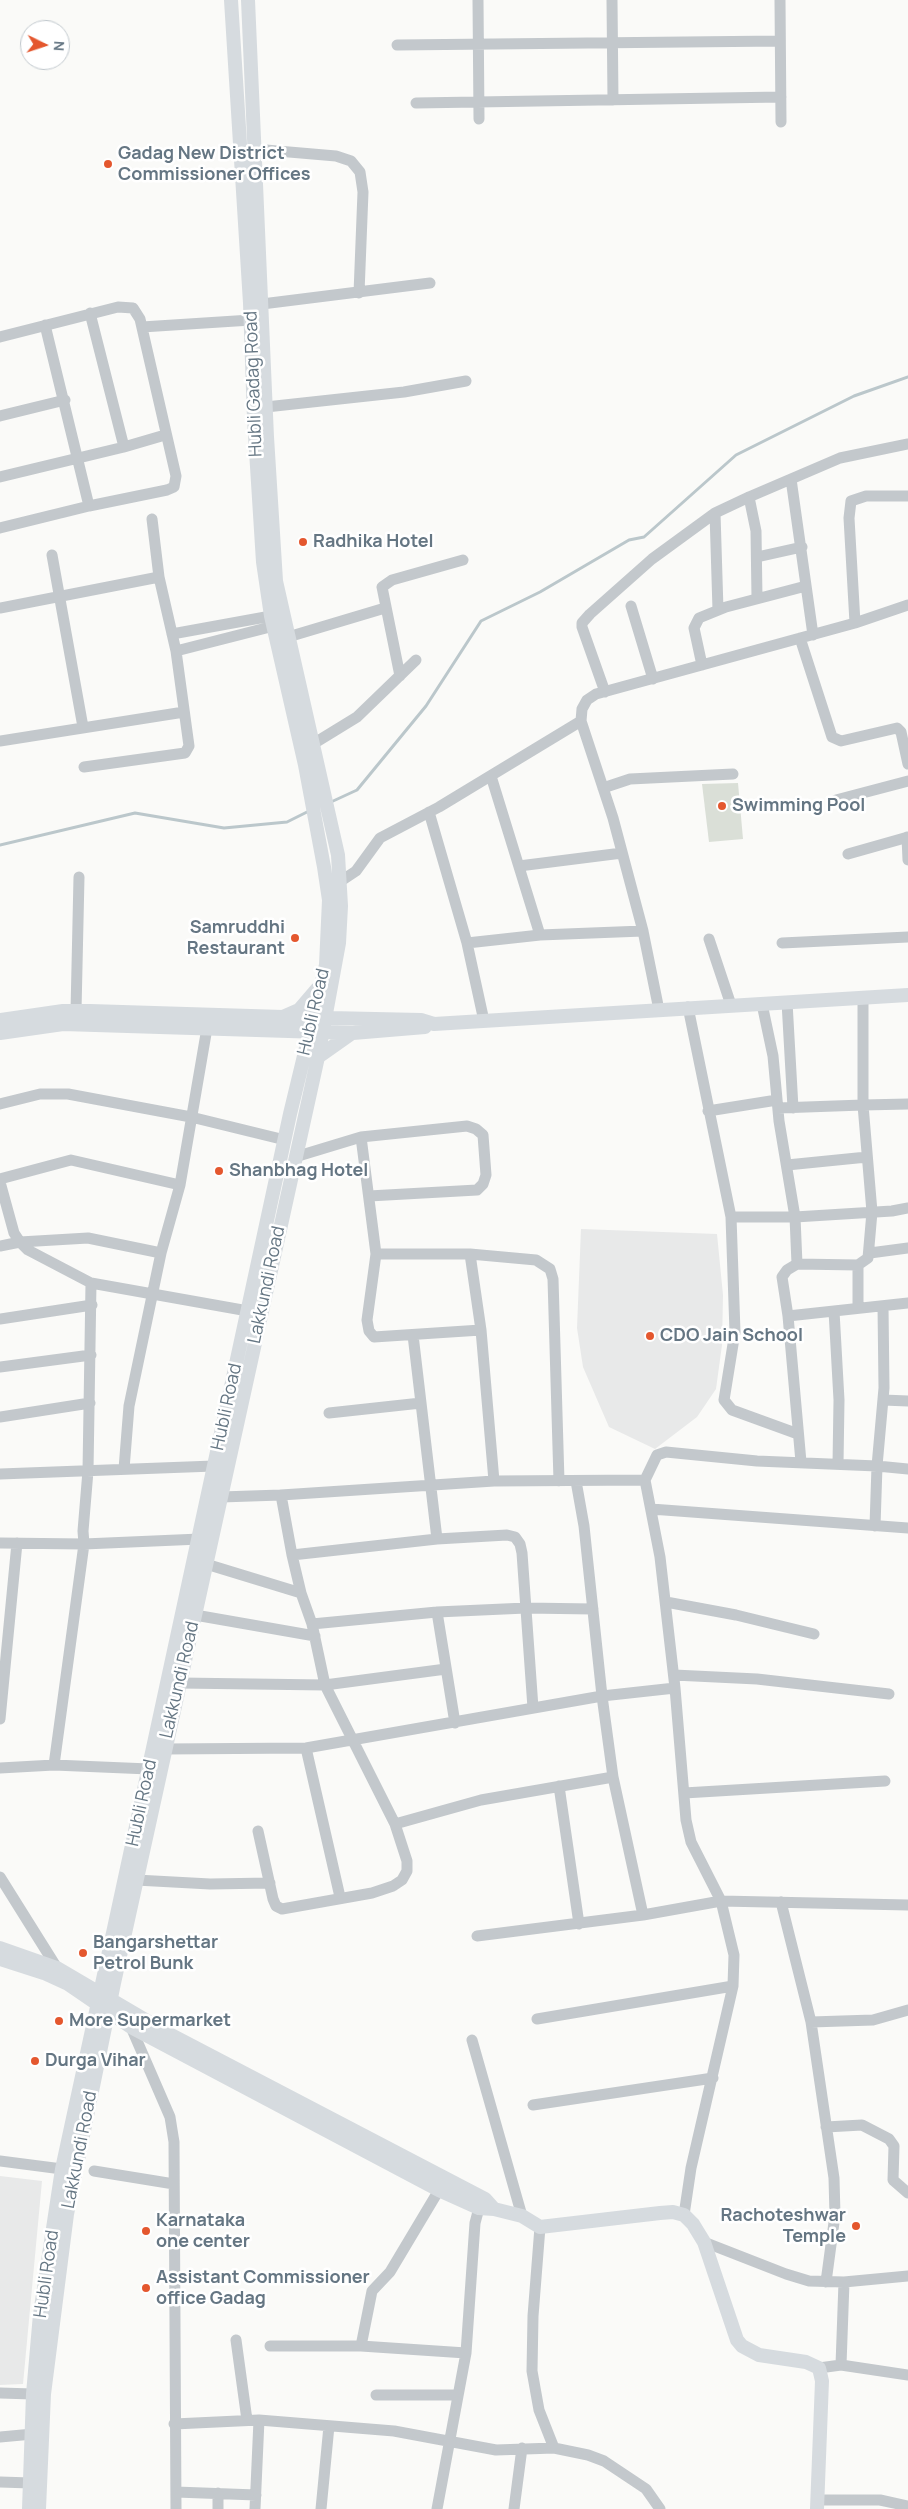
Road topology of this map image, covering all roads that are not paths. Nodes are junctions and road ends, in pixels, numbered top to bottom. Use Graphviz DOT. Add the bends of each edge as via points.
graph roads {
  1 [pos="231,0"];
  2 [pos="248,0"];
  3 [pos="478,0"];
  4 [pos="612,0"];
  5 [pos="780,0"];
  6 [pos="780,41"];
  7 [pos="612,43"];
  8 [pos="397,44"];
  9 [pos="479,44"];
  10 [pos="781,97"];
  11 [pos="613,100"];
  12 [pos="479,102"];
  13 [pos="416,103"];
  14 [pos="479,119"];
  15 [pos="781,122"];
  16 [pos="254,149"];
  17 [pos="430,283"];
  18 [pos="359,293"];
  19 [pos="262,304"];
  20 [pos="90,313"];
  21 [pos="251,320"];
  22 [pos="45,325"];
  23 [pos="142,327"];
  24 [pos="0,337"];
  25 [pos="466,381"];
  26 [pos="65,400"];
  27 [pos="266,407"];
  28 [pos="0,416"];
  29 [pos="165,435"];
  30 [pos="908,444"];
  31 [pos="124,447"];
  32 [pos="77,457"];
  33 [pos="0,477"];
  34 [pos="791,479"];
  35 [pos="908,496"];
  36 [pos="749,497"];
  37 [pos="89,506"];
  38 [pos="715,513"];
  39 [pos="152,519"];
  40 [pos="0,528"];
  41 [pos="802,547"];
  42 [pos="52,555"];
  43 [pos="757,557"];
  44 [pos="463,560"];
  45 [pos="159,577"];
  46 [pos="806,586"];
  47 [pos="59,596"];
  48 [pos="757,598"];
  49 [pos="908,605"];
  50 [pos="631,606"];
  51 [pos="0,608"];
  52 [pos="385,608"];
  53 [pos="718,610"];
  54 [pos="272,621"];
  55 [pos="856,623"];
  56 [pos="172,634"];
  57 [pos="813,635"];
  58 [pos="288,636"];
  59 [pos="800,638"];
  60 [pos="176,651"];
  61 [pos="416,660"];
  62 [pos="702,666"];
  63 [pos="400,676"];
  64 [pos="652,679"];
  65 [pos="605,692"];
  66 [pos="184,712"];
  67 [pos="581,721"];
  68 [pos="83,727"];
  69 [pos="0,741"];
  70 [pos="313,744"];
  71 [pos="908,764"];
  72 [pos="305,765"];
  73 [pos="84,767"];
  74 [pos="733,774"];
  75 [pos="491,776"];
  76 [pos="908,781"];
  77 [pos="602,788"];
  78 [pos="836,800"];
  79 [pos="429,812"];
  80 [pos="908,837"];
  81 [pos="622,853"];
  82 [pos="848,854"];
  83 [pos="908,860"];
  84 [pos="519,866"];
  85 [pos="79,877"];
  86 [pos="341,881"];
  87 [pos="643,932"];
  88 [pos="540,935"];
  89 [pos="908,938"];
  90 [pos="709,940"];
  91 [pos="467,943"];
  92 [pos="782,944"];
  93 [pos="326,987"];
  94 [pos="908,995"];
  95 [pos="863,999"];
  96 [pos="787,1002"];
  97 [pos="762,1004"];
  98 [pos="731,1005"];
  99 [pos="688,1007"];
  100 [pos="659,1010"];
  101 [pos="76,1011"];
  102 [pos="0,1020"];
  103 [pos="484,1021"];
  104 [pos="282,1024"];
  105 [pos="317,1025"];
  106 [pos="353,1026"];
  107 [pos="207,1028"];
  108 [pos="0,1033"];
  109 [pos="318,1057"];
  110 [pos="302,1060"];
  111 [pos="0,1104"];
  112 [pos="778,1104"];
  113 [pos="908,1104"];
  114 [pos="863,1105"];
  115 [pos="794,1108"];
  116 [pos="708,1111"];
  117 [pos="191,1117"];
  118 [pos="361,1138"];
  119 [pos="285,1140"];
  120 [pos="295,1157"];
  121 [pos="867,1157"];
  122 [pos="786,1165"];
  123 [pos="0,1181"];
  124 [pos="180,1185"];
  125 [pos="369,1196"];
  126 [pos="908,1208"];
  127 [pos="872,1212"];
  128 [pos="731,1216"];
  129 [pos="795,1217"];
  130 [pos="20,1242"];
  131 [pos="0,1246"];
  132 [pos="908,1248"];
  133 [pos="161,1253"];
  134 [pos="870,1253"];
  135 [pos="376,1254"];
  136 [pos="470,1254"];
  137 [pos="797,1264"];
  138 [pos="858,1265"];
  139 [pos="91,1283"];
  140 [pos="153,1292"];
  141 [pos="908,1303"];
  142 [pos="92,1305"];
  143 [pos="883,1306"];
  144 [pos="858,1308"];
  145 [pos="248,1311"];
  146 [pos="834,1311"];
  147 [pos="788,1316"];
  148 [pos="0,1319"];
  149 [pos="481,1330"];
  150 [pos="413,1335"];
  151 [pos="90,1355"];
  152 [pos="0,1367"];
  153 [pos="883,1400"];
  154 [pos="908,1401"];
  155 [pos="90,1403"];
  156 [pos="421,1403"];
  157 [pos="330,1413"];
  158 [pos="0,1416"];
  159 [pos="798,1434"];
  160 [pos="801,1462"];
  161 [pos="838,1464"];
  162 [pos="214,1466"];
  163 [pos="877,1466"];
  164 [pos="124,1469"];
  165 [pos="908,1470"];
  166 [pos="88,1471"];
  167 [pos="0,1474"];
  168 [pos="645,1480"];
  169 [pos="494,1481"];
  170 [pos="559,1481"];
  171 [pos="576,1481"];
  172 [pos="431,1484"];
  173 [pos="281,1495"];
  174 [pos="222,1496"];
  175 [pos="651,1509"];
  176 [pos="875,1526"];
  177 [pos="908,1528"];
  178 [pos="200,1539"];
  179 [pos="437,1539"];
  180 [pos="0,1543"];
  181 [pos="17,1543"];
  182 [pos="84,1544"];
  183 [pos="292,1555"];
  184 [pos="206,1564"];
  185 [pos="301,1592"];
  186 [pos="666,1602"];
  187 [pos="526,1608"];
  188 [pos="593,1608"];
  189 [pos="437,1612"];
  190 [pos="195,1615"];
  191 [pos="312,1624"];
  192 [pos="814,1634"];
  193 [pos="315,1636"];
  194 [pos="446,1669"];
  195 [pos="674,1674"];
  196 [pos="180,1682"];
  197 [pos="325,1685"];
  198 [pos="2,1688"];
  199 [pos="675,1688"];
  200 [pos="889,1694"];
  201 [pos="602,1696"];
  202 [pos="533,1708"];
  203 [pos="0,1719"];
  204 [pos="455,1723"];
  205 [pos="352,1738"];
  206 [pos="306,1748"];
  207 [pos="165,1749"];
  208 [pos="54,1765"];
  209 [pos="0,1768"];
  210 [pos="149,1769"];
  211 [pos="613,1777"];
  212 [pos="885,1781"];
  213 [pos="559,1786"];
  214 [pos="684,1793"];
  215 [pos="395,1824"];
  216 [pos="258,1831"];
  217 [pos="0,1877"];
  218 [pos="136,1880"];
  219 [pos="270,1883"];
  220 [pos="340,1898"];
  221 [pos="721,1901"];
  222 [pos="781,1902"];
  223 [pos="908,1905"];
  224 [pos="643,1915"];
  225 [pos="579,1924"];
  226 [pos="477,1936"];
  227 [pos="0,1948"];
  228 [pos="0,1959"];
  229 [pos="57,1968"];
  230 [pos="733,1986"];
  231 [pos="104,2003"];
  232 [pos="908,2010"];
  233 [pos="537,2019"];
  234 [pos="811,2022"];
  235 [pos="131,2027"];
  236 [pos="472,2040"];
  237 [pos="713,2078"];
  238 [pos="533,2105"];
  239 [pos="826,2126"];
  240 [pos="0,2160"];
  241 [pos="62,2169"];
  242 [pos="94,2172"];
  243 [pos="426,2176"];
  244 [pos="174,2184"];
  245 [pos="439,2190"];
  246 [pos="908,2193"];
  247 [pos="479,2208"];
  248 [pos="494,2209"];
  249 [pos="522,2216"];
  250 [pos="684,2216"];
  251 [pos="540,2227"];
  252 [pos="704,2242"];
  253 [pos="908,2276"];
  254 [pos="826,2282"];
  255 [pos="844,2282"];
  256 [pos="236,2340"];
  257 [pos="270,2346"];
  258 [pos="361,2346"];
  259 [pos="466,2353"];
  260 [pos="841,2365"];
  261 [pos="820,2368"];
  262 [pos="908,2375"];
  263 [pos="0,2393"];
  264 [pos="33,2394"];
  265 [pos="376,2395"];
  266 [pos="458,2395"];
  267 [pos="247,2420"];
  268 [pos="259,2420"];
  269 [pos="174,2424"];
  270 [pos="329,2426"];
  271 [pos="33,2434"];
  272 [pos="0,2437"];
  273 [pos="450,2443"];
  274 [pos="522,2448"];
  275 [pos="554,2448"];
  276 [pos="0,2482"];
  277 [pos="31,2483"];
  278 [pos="176,2492"];
  279 [pos="218,2494"];
  280 [pos="256,2495"];
  281 [pos="817,2505"];
  282 [pos="908,2506"];
  283 [pos="37,2508"];
  284 [pos="176,2509"];
  285 [pos="218,2509"];
  286 [pos="255,2509"];
  287 [pos="321,2509"];
  288 [pos="437,2509"];
  289 [pos="514,2509"];
  290 [pos="660,2509"];
  1 -- 21 [label="main road, Hubli Gadag Road"];
  2 -- 16 [label="main road, Hubli Gadag Road"];
  3 -- 9 [label="street"];
  4 -- 7 [label="street"];
  5 -- 6 [label="street"];
  6 -- 7 [label="street"];
  6 -- 10 [label="street"];
  7 -- 9 [label="street"];
  7 -- 11 [label="street"];
  8 -- 9 [label="street"];
  9 -- 12 [label="street"];
  10 -- 11 [label="street"];
  10 -- 15 [label="street"];
  11 -- 12 [label="street"];
  12 -- 13 [label="street"];
  12 -- 14 [label="street"];
  16 -- 18 [label="street" via="336,156 351,161 360,172 363,192"];
  16 -- 19 [label="main road, Hubli Gadag Road"];
  17 -- 18 [label="street"];
  18 -- 19 [label="street"];
  19 -- 27 [label="main road, Hubli Gadag Road"];
  20 -- 22 [label="street"];
  20 -- 23 [label="street" via="118,307 133,308"];
  20 -- 31 [label="street"];
  21 -- 23 [label="street"];
  21 -- 54 [label="main road, Hubli Gadag Road" via="263,562"];
  22 -- 24 [label="street"];
  22 -- 26 [label="street"];
  23 -- 29 [label="street"];
  25 -- 27 [label="street" via="404,392"];
  26 -- 28 [label="street"];
  26 -- 32 [label="street"];
  27 -- 58 [label="main road, Hubli Gadag Road" via="276,581"];
  29 -- 31 [label="street"];
  29 -- 37 [label="street" via="176,476 174,487"];
  30 -- 34 [label="street" via="840,458"];
  31 -- 32 [label="street"];
  32 -- 33 [label="street"];
  32 -- 37 [label="street"];
  34 -- 36 [label="street"];
  34 -- 41 [label="street"];
  35 -- 55 [label="street" via="866,496 852,501 849,518"];
  36 -- 38 [label="street"];
  36 -- 43 [label="street"];
  37 -- 40 [label="street"];
  38 -- 53 [label="street"];
  38 -- 65 [label="street" via="652,559 584,619 582,627"];
  39 -- 45 [label="street"];
  41 -- 43 [label="street"];
  41 -- 46 [label="street"];
  42 -- 47 [label="street"];
  43 -- 48 [label="street"];
  44 -- 52 [label="street" via="387,583 382,587"];
  45 -- 47 [label="street"];
  45 -- 56 [label="street"];
  46 -- 48 [label="street"];
  46 -- 57 [label="street"];
  47 -- 51 [label="street"];
  47 -- 68 [label="street"];
  48 -- 53 [label="street"];
  49 -- 55 [label="street"];
  50 -- 64 [label="street"];
  52 -- 58 [label="street"];
  52 -- 63 [label="street"];
  53 -- 62 [label="street" via="695,623"];
  54 -- 56 [label="street"];
  54 -- 60 [label="street"];
  54 -- 72 [label="main road, Hubli Gadag Road"];
  55 -- 57 [label="street"];
  56 -- 60 [label="street"];
  57 -- 59 [label="street"];
  58 -- 70 [label="main road, Hubli Gadag Road"];
  59 -- 62 [label="street"];
  59 -- 71 [label="street" via="832,737 841,741 897,728"];
  60 -- 66 [label="street"];
  61 -- 63 [label="street"];
  62 -- 64 [label="street"];
  63 -- 70 [label="street" via="358,717"];
  64 -- 65 [label="street"];
  65 -- 67 [label="street" via="587,700"];
  66 -- 68 [label="street"];
  66 -- 73 [label="street" via="189,746 184,753"];
  67 -- 75 [label="street"];
  67 -- 77 [label="street"];
  68 -- 69 [label="street"];
  70 -- 86 [label="main road, Hubli Gadag Road"];
  72 -- 93 [label="main road, Hubli Road" via="329,900"];
  74 -- 77 [label="street" via="630,779"];
  75 -- 79 [label="street"];
  75 -- 84 [label="street"];
  76 -- 78 [label="street"];
  77 -- 81 [label="street"];
  79 -- 86 [label="street" via="380,838 356,871"];
  79 -- 91 [label="street"];
  80 -- 82 [label="street"];
  80 -- 83 [label="street"];
  81 -- 84 [label="street"];
  81 -- 87 [label="street"];
  84 -- 88 [label="street"];
  85 -- 101 [label="street"];
  86 -- 93 [label="main road" via="339,943"];
  87 -- 88 [label="street"];
  87 -- 100 [label="street"];
  88 -- 91 [label="street"];
  89 -- 92 [label="street"];
  90 -- 98 [label="street"];
  91 -- 103 [label="street"];
  93 -- 104 [label="main road"];
  93 -- 105 [label="main road, Hubli Road"];
  93 -- 106 [label="main road"];
  94 -- 95 [label="main road"];
  95 -- 96 [label="main road"];
  95 -- 114 [label="street"];
  96 -- 97 [label="main road"];
  96 -- 115 [label="street"];
  97 -- 98 [label="main road"];
  97 -- 112 [label="street" via="773,1056"];
  98 -- 99 [label="main road"];
  99 -- 100 [label="main road"];
  99 -- 116 [label="street"];
  100 -- 103 [label="main road"];
  101 -- 102 [label="main road"];
  101 -- 104 [label="main road"];
  103 -- 106 [label="main road" via="434,1024 421,1020"];
  104 -- 105 [label="main road"];
  104 -- 107 [label="main road"];
  104 -- 110 [label="main road" via="298,1044"];
  105 -- 106 [label="main road"];
  105 -- 109 [label="main road, Lakkundi Road"];
  105 -- 110 [label="main road, Hubli Road"];
  106 -- 109 [label="main road"];
  107 -- 108 [label="main road" via="63,1024"];
  107 -- 117 [label="street"];
  109 -- 120 [label="main road, Lakkundi Road"];
  110 -- 119 [label="main road, Hubli Road"];
  111 -- 117 [label="street" via="40,1094 68,1094"];
  112 -- 115 [label="street"];
  112 -- 116 [label="street"];
  112 -- 122 [label="street"];
  113 -- 114 [label="street"];
  114 -- 115 [label="street"];
  114 -- 121 [label="street"];
  116 -- 128 [label="street"];
  117 -- 119 [label="street"];
  117 -- 124 [label="street"];
  118 -- 120 [label="street"];
  118 -- 125 [label="street"];
  118 -- 125 [label="street" via="467,1126 483,1135 486,1175 477,1190"];
  119 -- 145 [label="main road, Hubli Road"];
  120 -- 174 [label="main road, Lakkundi Road"];
  121 -- 122 [label="street"];
  121 -- 127 [label="street"];
  122 -- 129 [label="street"];
  123 -- 124 [label="street" via="71,1160"];
  123 -- 130 [label="street" via="14,1233"];
  124 -- 133 [label="street"];
  125 -- 135 [label="street"];
  126 -- 127 [label="street"];
  127 -- 129 [label="street"];
  127 -- 134 [label="street"];
  128 -- 129 [label="street"];
  128 -- 159 [label="street" via="735,1332 724,1400 732,1410"];
  129 -- 137 [label="street"];
  130 -- 131 [label="street"];
  130 -- 133 [label="street" via="88,1238"];
  130 -- 139 [label="street" via="28,1250"];
  132 -- 134 [label="street"];
  133 -- 140 [label="street"];
  134 -- 138 [label="street"];
  135 -- 136 [label="street"];
  135 -- 150 [label="street" via="368,1331 374,1337"];
  136 -- 149 [label="street"];
  136 -- 170 [label="street" via="536,1260 550,1269 553,1279"];
  137 -- 138 [label="street"];
  137 -- 147 [label="street" via="782,1277"];
  138 -- 144 [label="street"];
  139 -- 140 [label="street"];
  139 -- 142 [label="street"];
  140 -- 145 [label="street"];
  140 -- 164 [label="street" via="129,1406"];
  141 -- 143 [label="street"];
  142 -- 148 [label="street"];
  142 -- 151 [label="street"];
  143 -- 144 [label="street"];
  143 -- 153 [label="street"];
  144 -- 146 [label="street"];
  145 -- 162 [label="main road, Hubli Road"];
  146 -- 147 [label="street"];
  146 -- 161 [label="street" via="839,1400"];
  147 -- 159 [label="street"];
  149 -- 150 [label="street"];
  149 -- 169 [label="street"];
  150 -- 156 [label="street"];
  151 -- 152 [label="street"];
  151 -- 155 [label="street"];
  153 -- 154 [label="street"];
  153 -- 163 [label="street"];
  155 -- 158 [label="street"];
  155 -- 166 [label="street"];
  156 -- 157 [label="street"];
  156 -- 172 [label="street"];
  159 -- 160 [label="street"];
  160 -- 161 [label="street"];
  160 -- 168 [label="street" via="661,1453"];
  161 -- 163 [label="street"];
  162 -- 164 [label="street"];
  162 -- 178 [label="main road, Hubli Road"];
  163 -- 165 [label="street"];
  163 -- 176 [label="street"];
  164 -- 166 [label="street"];
  166 -- 167 [label="street"];
  166 -- 182 [label="street" via="82,1531"];
  168 -- 171 [label="street"];
  168 -- 175 [label="street"];
  169 -- 170 [label="street"];
  169 -- 172 [label="street"];
  170 -- 171 [label="street"];
  171 -- 188 [label="street"];
  172 -- 173 [label="street"];
  172 -- 179 [label="street"];
  173 -- 174 [label="street"];
  173 -- 183 [label="street"];
  174 -- 184 [label="main road, Lakkundi Road"];
  175 -- 176 [label="street"];
  175 -- 186 [label="street"];
  176 -- 177 [label="street"];
  178 -- 182 [label="street"];
  178 -- 210 [label="main road, Hubli Road"];
  179 -- 183 [label="street"];
  179 -- 187 [label="street" via="514,1537 520,1544"];
  180 -- 181 [label="street"];
  181 -- 182 [label="street"];
  181 -- 198 [label="street"];
  182 -- 208 [label="street"];
  183 -- 185 [label="street"];
  184 -- 185 [label="street"];
  184 -- 190 [label="main road, Lakkundi Road"];
  185 -- 191 [label="street"];
  186 -- 192 [label="street" via="736,1614"];
  186 -- 195 [label="street"];
  187 -- 188 [label="street"];
  187 -- 189 [label="street"];
  187 -- 202 [label="street"];
  188 -- 201 [label="street"];
  189 -- 191 [label="street"];
  189 -- 194 [label="street"];
  190 -- 193 [label="street"];
  190 -- 196 [label="main road, Lakkundi Road"];
  191 -- 193 [label="street"];
  193 -- 197 [label="street"];
  194 -- 197 [label="street"];
  194 -- 204 [label="street"];
  195 -- 199 [label="street"];
  195 -- 200 [label="street" via="757,1679"];
  196 -- 197 [label="street"];
  196 -- 207 [label="main road, Lakkundi Road"];
  197 -- 205 [label="street"];
  198 -- 203 [label="street"];
  199 -- 201 [label="street"];
  199 -- 214 [label="street"];
  201 -- 202 [label="street"];
  201 -- 211 [label="street"];
  202 -- 204 [label="street"];
  204 -- 205 [label="street"];
  205 -- 206 [label="street"];
  205 -- 215 [label="street"];
  206 -- 207 [label="street"];
  206 -- 220 [label="street"];
  207 -- 218 [label="main road, Lakkundi Road"];
  208 -- 209 [label="street"];
  208 -- 210 [label="street"];
  210 -- 231 [label="main road, Hubli Road"];
  211 -- 213 [label="street"];
  211 -- 224 [label="street"];
  212 -- 214 [label="street"];
  213 -- 215 [label="street" via="481,1800"];
  213 -- 225 [label="street"];
  214 -- 221 [label="street" via="691,1842"];
  215 -- 220 [label="street" via="407,1861 407,1871 402,1880 372,1893"];
  216 -- 219 [label="street"];
  217 -- 229 [label="street"];
  218 -- 219 [label="street"];
  218 -- 231 [label="main road, Lakkundi Road"];
  219 -- 220 [label="street" via="276,1906 282,1909"];
  221 -- 222 [label="street"];
  221 -- 224 [label="street"];
  221 -- 230 [label="street" via="734,1955"];
  222 -- 223 [label="street"];
  222 -- 234 [label="street"];
  224 -- 225 [label="street"];
  225 -- 226 [label="street"];
  227 -- 229 [label="main road"];
  228 -- 231 [label="main road" via="44,1973"];
  229 -- 231 [label="main road"];
  230 -- 233 [label="street"];
  230 -- 237 [label="street"];
  231 -- 235 [label="main road"];
  231 -- 241 [label="main road, Hubli Road"];
  231 -- 243 [label="main road" via="171,2036"];
  231 -- 283 [label="main road, Lakkundi Road" via="67,2214 44,2394"];
  232 -- 234 [label="street" via="872,2020"];
  234 -- 239 [label="street"];
  235 -- 243 [label="main road"];
  235 -- 244 [label="street" via="170,2117 174,2142"];
  236 -- 249 [label="street"];
  237 -- 238 [label="street"];
  237 -- 250 [label="street" via="691,2168"];
  239 -- 246 [label="street" via="862,2125 890,2139 894,2146 893,2180"];
  239 -- 254 [label="street" via="836,2196"];
  240 -- 241 [label="street"];
  241 -- 264 [label="main road, Hubli Road" via="40,2314"];
  242 -- 244 [label="street"];
  243 -- 245 [label="main road"];
  243 -- 248 [label="main road" via="485,2199"];
  244 -- 269 [label="street"];
  245 -- 247 [label="main road"];
  245 -- 258 [label="street" via="390,2272 372,2291"];
  247 -- 248 [label="main road"];
  247 -- 259 [label="street" via="475,2223"];
  248 -- 249 [label="main road"];
  249 -- 251 [label="main road"];
  250 -- 251 [label="main road" via="672,2212"];
  250 -- 252 [label="main road"];
  251 -- 275 [label="street" via="532,2372 538,2410"];
  252 -- 254 [label="street" via="786,2274"];
  252 -- 261 [label="main road" via="737,2340 742,2346 759,2355 806,2362"];
  253 -- 255 [label="street"];
  254 -- 255 [label="street"];
  255 -- 260 [label="street"];
  256 -- 267 [label="street"];
  257 -- 258 [label="street"];
  258 -- 259 [label="street"];
  259 -- 266 [label="street"];
  260 -- 261 [label="street"];
  260 -- 262 [label="street"];
  261 -- 281 [label="main road"];
  263 -- 264 [label="street"];
  264 -- 271 [label="main road, Hubli Road"];
  265 -- 266 [label="street"];
  266 -- 273 [label="street"];
  267 -- 268 [label="street"];
  267 -- 269 [label="street"];
  268 -- 270 [label="street"];
  268 -- 280 [label="street"];
  269 -- 278 [label="street"];
  270 -- 273 [label="street" via="394,2431"];
  270 -- 287 [label="street"];
  271 -- 272 [label="street"];
  271 -- 277 [label="main road, Hubli Road"];
  273 -- 274 [label="street" via="496,2450"];
  273 -- 288 [label="street"];
  274 -- 275 [label="street"];
  274 -- 289 [label="street"];
  275 -- 290 [label="street" via="604,2461 646,2489"];
  276 -- 277 [label="street"];
  277 -- 283 [label="main road, Hubli Road"];
  278 -- 279 [label="street"];
  278 -- 284 [label="street"];
  279 -- 280 [label="street"];
  279 -- 285 [label="street"];
  280 -- 286 [label="street"];
  281 -- 282 [label="street" via="880,2500"];
}
